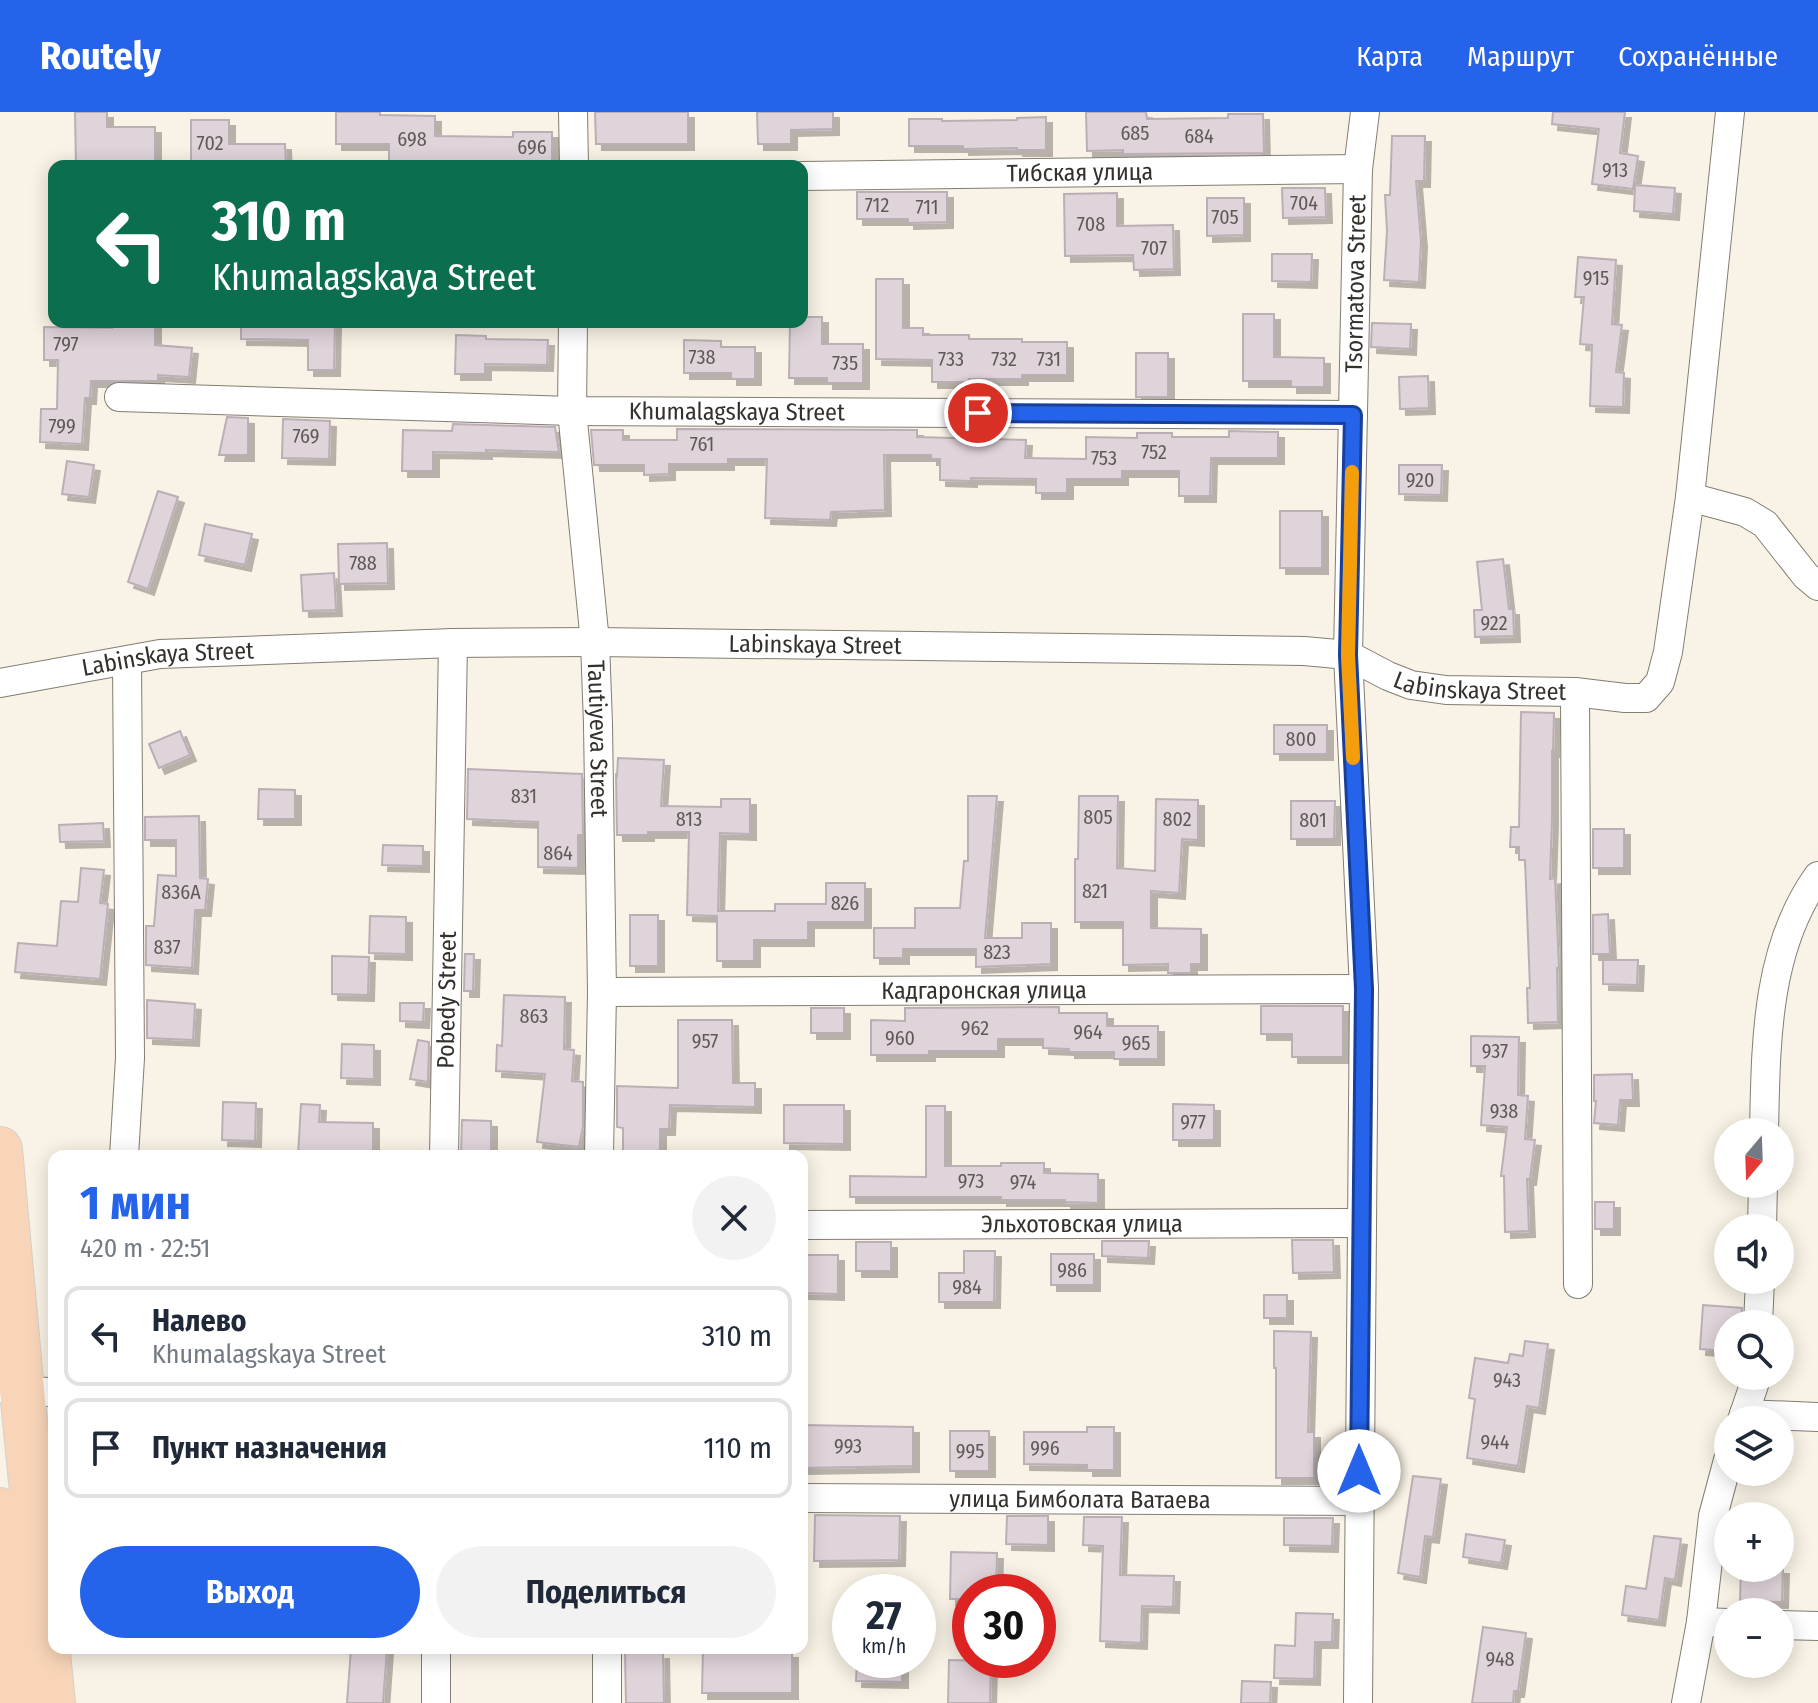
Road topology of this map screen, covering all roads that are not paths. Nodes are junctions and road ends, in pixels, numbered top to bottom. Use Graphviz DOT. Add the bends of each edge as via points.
graph roads {
  1 [pos="573,112"];
  2 [pos="1365,112"];
  3 [pos="1730,112"];
  4 [pos="574,160"];
  5 [pos="1358,169"];
  6 [pos="808,176"];
  7 [pos="573,328"];
  8 [pos="119,397"];
  9 [pos="572,411"];
  10 [pos="1353,415"];
  11 [pos="1690,497"];
  12 [pos="1818,586"];
  13 [pos="595,642"];
  14 [pos="453,643"];
  15 [pos="1348,655"];
  16 [pos="127,661"];
  17 [pos="0,683"];
  18 [pos="1575,692"];
  19 [pos="1818,876"];
  20 [pos="1364,989"];
  21 [pos="602,992"];
  22 [pos="1764,1118"];
  23 [pos="0,1149"];
  24 [pos="124,1150"];
  25 [pos="444,1150"];
  26 [pos="599,1150"];
  27 [pos="1361,1223"];
  28 [pos="808,1225"];
  29 [pos="1578,1284"];
  30 [pos="25,1391"];
  31 [pos="1794,1417"];
  32 [pos="1818,1417"];
  33 [pos="1721,1486"];
  34 [pos="808,1498"];
  35 [pos="1359,1501"];
  36 [pos="0,1510"];
  37 [pos="1715,1598"];
  38 [pos="1714,1625"];
  39 [pos="1794,1625"];
  40 [pos="1818,1626"];
  41 [pos="48,1647"];
  42 [pos="49,1654"];
  43 [pos="436,1654"];
  44 [pos="607,1654"];
  45 [pos="15,1703"];
  46 [pos="53,1703"];
  47 [pos="436,1703"];
  48 [pos="607,1703"];
  49 [pos="1358,1703"];
  50 [pos="1686,1703"];
  1 -- 4 [label="street"];
  2 -- 5 [label="street, Tsormatova Street"];
  3 -- 11 [label="street"];
  5 -- 6 [label="street, Тибская улица"];
  5 -- 10 [label="street, Tsormatova Street"];
  7 -- 9 [label="street, Tautiyeva Street"];
  8 -- 9 [label="street, Khumalagskaya Street"];
  9 -- 10 [label="street, Khumalagskaya Street"];
  9 -- 13 [label="street, Tautiyeva Street"];
  10 -- 15 [label="street, Tsormatova Street"];
  11 -- 12 [label="street" via="1745,512 1765,524"];
  11 -- 18 [label="street, Labinskaya Street" via="1660,682 1646,698"];
  13 -- 14 [label="street, Labinskaya Street"];
  13 -- 15 [label="street, Labinskaya Street"];
  13 -- 21 [label="street, Tautiyeva Street"];
  14 -- 16 [label="street, Labinskaya Street" via="160,654"];
  14 -- 25 [label="street, Pobedy Street"];
  15 -- 18 [label="street, Labinskaya Street" via="1411,685"];
  15 -- 20 [label="street, Tsormatova Street"];
  16 -- 17 [label="street, Labinskaya Street"];
  16 -- 24 [label="street" via="130,1058"];
  18 -- 29 [label="street"];
  19 -- 22 [label="street" via="1787,933 1774,984"];
  20 -- 21 [label="street, Кадгаронская улица"];
  20 -- 27 [label="street, Tsormatova Street"];
  21 -- 26 [label="street, Tautiyeva Street"];
  23 -- 30 [label="main road"];
  27 -- 28 [label="street, Эльхотовская улица"];
  27 -- 35 [label="street, Tsormatova Street"];
  30 -- 41 [label="main road"];
  31 -- 32 [label="street"];
  33 -- 37 [label="street" via="1713,1516"];
  34 -- 35 [label="street, улица Бимболата Ватаева"];
  35 -- 49 [label="street, Tsormatova Street"];
  36 -- 45 [label="main road"];
  38 -- 50 [label="street"];
  39 -- 40 [label="street"];
  42 -- 46 [label="main road"];
  43 -- 47 [label="street"];
  44 -- 48 [label="street"];
}
